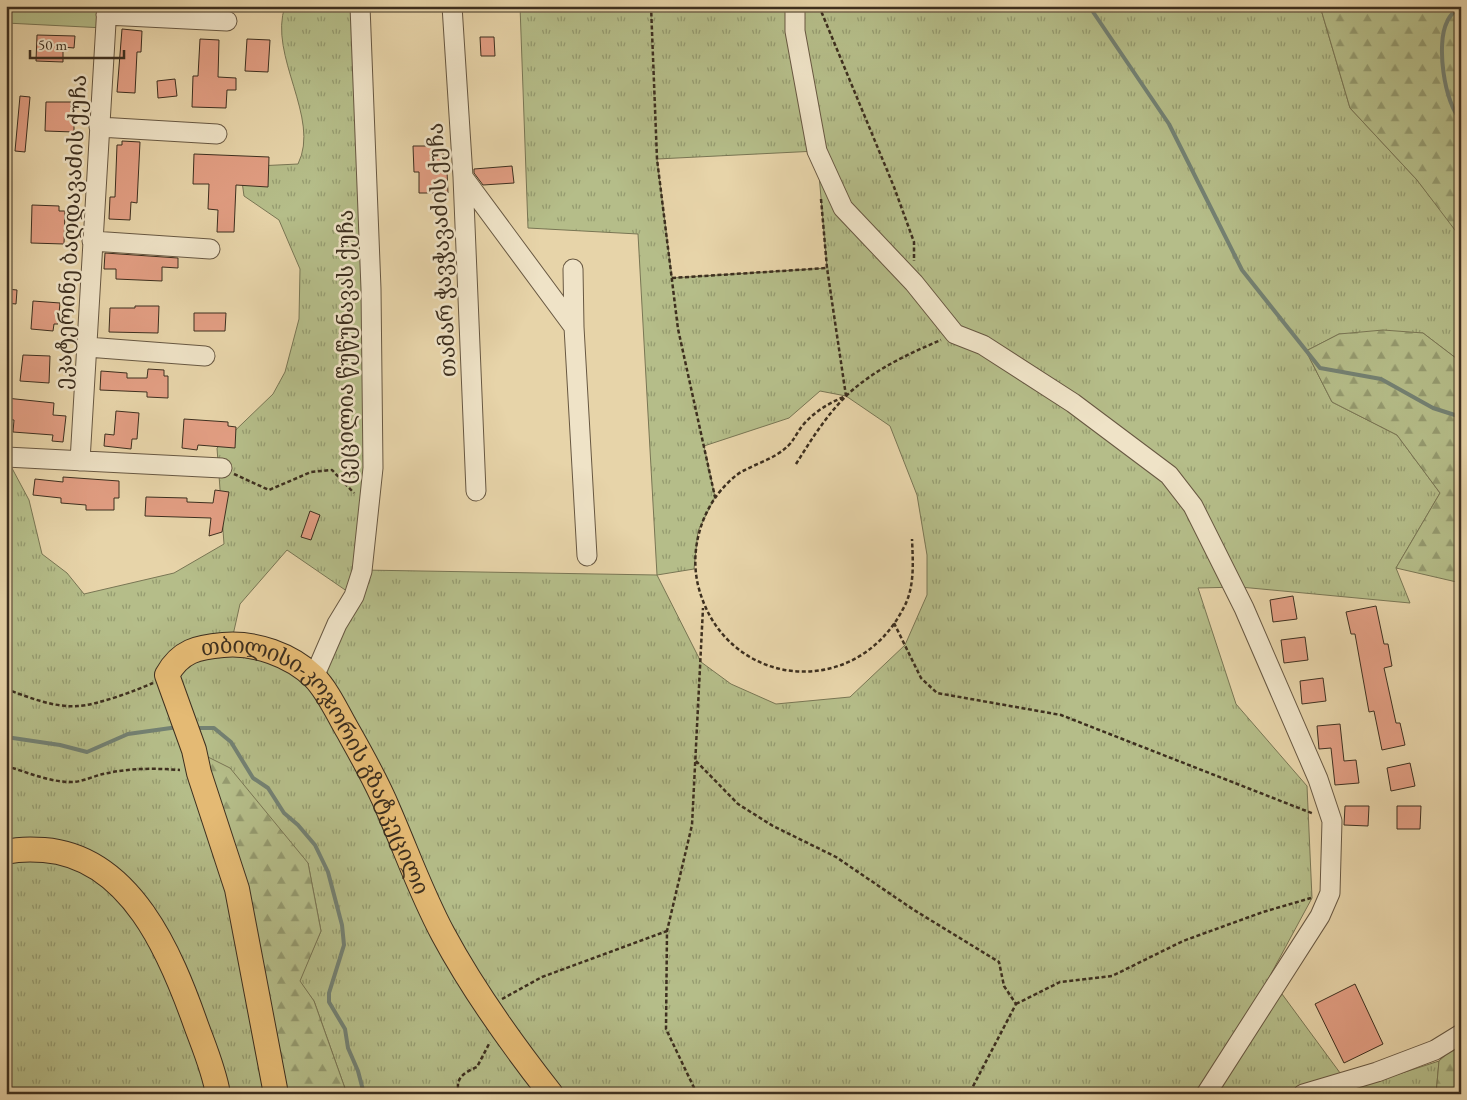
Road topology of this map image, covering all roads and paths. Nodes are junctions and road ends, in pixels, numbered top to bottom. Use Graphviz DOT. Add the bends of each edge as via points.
graph roads {
  1 [pos="360,6"];
  2 [pos="452,6"];
  3 [pos="650,6"];
  4 [pos="795,6"];
  5 [pos="820,6"];
  6 [pos="107,10"];
  7 [pos="227,21"];
  8 [pos="99,127"];
  9 [pos="217,134"];
  10 [pos="463,177"];
  11 [pos="820,190"];
  12 [pos="92,241"];
  13 [pos="210,249"];
  14 [pos="827,268"];
  15 [pos="572,269"];
  16 [pos="672,278"];
  17 [pos="914,283"];
  18 [pos="574,327"];
  19 [pos="955,334"];
  20 [pos="87,347"];
  21 [pos="205,356"];
  22 [pos="846,396"];
  23 [pos="6,458"];
  24 [pos="80,461"];
  25 [pos="796,464"];
  26 [pos="222,468"];
  27 [pos="476,491"];
  28 [pos="715,497"];
  29 [pos="368,508"];
  30 [pos="912,539"];
  31 [pos="587,556"];
  32 [pos="703,606"];
  33 [pos="894,623"];
  34 [pos="168,675"];
  35 [pos="314,677"];
  36 [pos="6,689"];
  37 [pos="696,761"];
  38 [pos="6,766"];
  39 [pos="199,772"];
  40 [pos="1332,821"];
  41 [pos="6,852"];
  42 [pos="1330,892"];
  43 [pos="667,931"];
  44 [pos="1016,1004"];
  45 [pos="488,1007"];
  46 [pos="504,1030"];
  47 [pos="1461,1034"];
  48 [pos="218,1094"];
  49 [pos="276,1094"];
  50 [pos="460,1094"];
  51 [pos="551,1094"];
  52 [pos="697,1094"];
  53 [pos="969,1094"];
  54 [pos="1206,1094"];
  55 [pos="1303,1094"];
  1 -- 29 [label="street, ცეცილია წუწუნავას ქუჩა" via="374,387 373,468"];
  2 -- 10 [label="street, თამარ ჭავჭავაძის ქუჩა"];
  3 -- 16 [label="path" via="657,159"];
  4 -- 17 [label="street" via="795,31 817,150 827,177 842,208"];
  5 -- 17 [label="path" via="914,242"];
  6 -- 7 [label="street"];
  6 -- 8 [label="street, ეკატერინე ბაღდავაძის ქუჩა"];
  8 -- 9 [label="street"];
  8 -- 12 [label="street, ეკატერინე ბაღდავაძის ქუჩა"];
  10 -- 18 [label="street"];
  10 -- 27 [label="street, თამარ ჭავჭავაძის ქუჩა"];
  11 -- 14 [label="path"];
  12 -- 13 [label="street"];
  12 -- 20 [label="street, ეკატერინე ბაღდავაძის ქუჩა"];
  14 -- 16 [label="path"];
  14 -- 22 [label="path"];
  15 -- 18 [label="street"];
  16 -- 28 [label="path" via="678,329"];
  17 -- 19 [label="street"];
  18 -- 31 [label="street"];
  19 -- 22 [label="path" via="897,359"];
  19 -- 40 [label="street" via="983,345 1073,403 1169,475 1193,506 1251,625 1318,779"];
  20 -- 21 [label="street"];
  20 -- 24 [label="street, ეკატერინე ბაღდავაძის ქუჩა"];
  22 -- 25 [label="path"];
  22 -- 28 [label="path" via="829,403 812,416 793,443 777,455 742,471"];
  23 -- 24 [label="street"];
  24 -- 26 [label="street"];
  26 -- 29 [label="path" via="269,490 310,472 332,470"];
  28 -- 32 [label="path" via="698,531 694,569"];
  29 -- 35 [label="street, ცეცილია წუწუნავას ქუჩა" via="362,571 354,596 336,624"];
  30 -- 33 [label="path" via="914,574 904,608"];
  32 -- 33 [label="path" via="724,638 754,661 788,672 823,671 857,659 885,638"];
  32 -- 37 [label="path"];
  33 -- 40 [label="path" via="922,678 937,693 1061,715"];
  34 -- 35 [label="main road, თბილისი-კოჯორის გზატკეცილი" via="173,664 190,650 231,644 263,648 285,657"];
  34 -- 36 [label="path" via="140,689 80,706 58,704"];
  34 -- 39 [label="main road, თბილისი-კოჯორის გზატკეცილი"];
  35 -- 45 [label="main road, თბილისი-კოჯორის გზატკეცილი" via="333,704 384,800 432,913"];
  37 -- 43 [label="path" via="692,825"];
  37 -- 44 [label="path" via="738,804 773,826 836,857 999,962 1004,986"];
  38 -- 39 [label="path" via="44,778 74,782 144,768"];
  39 -- 49 [label="main road, თბილისი-კოჯორის გზატკეცილი" via="237,889"];
  40 -- 42 [label="street"];
  41 -- 48 [label="main road" via="57,851 98,868 118,883 138,906 160,942 185,994"];
  42 -- 44 [label="path" via="1184,940 1112,976 1060,982"];
  42 -- 54 [label="street" via="1320,916"];
  43 -- 45 [label="path" via="542,977"];
  43 -- 52 [label="path" via="666,1029"];
  44 -- 53 [label="path"];
  45 -- 46 [label="main road, თბილისი-კოჯორის გზატკეცილი"];
  46 -- 50 [label="path" via="488,1044 477,1067 460,1078"];
  46 -- 51 [label="main road, თბილისი-კოჯორის გზატკეცილი"];
  47 -- 55 [label="street" via="1435,1050 1377,1072"];
}
